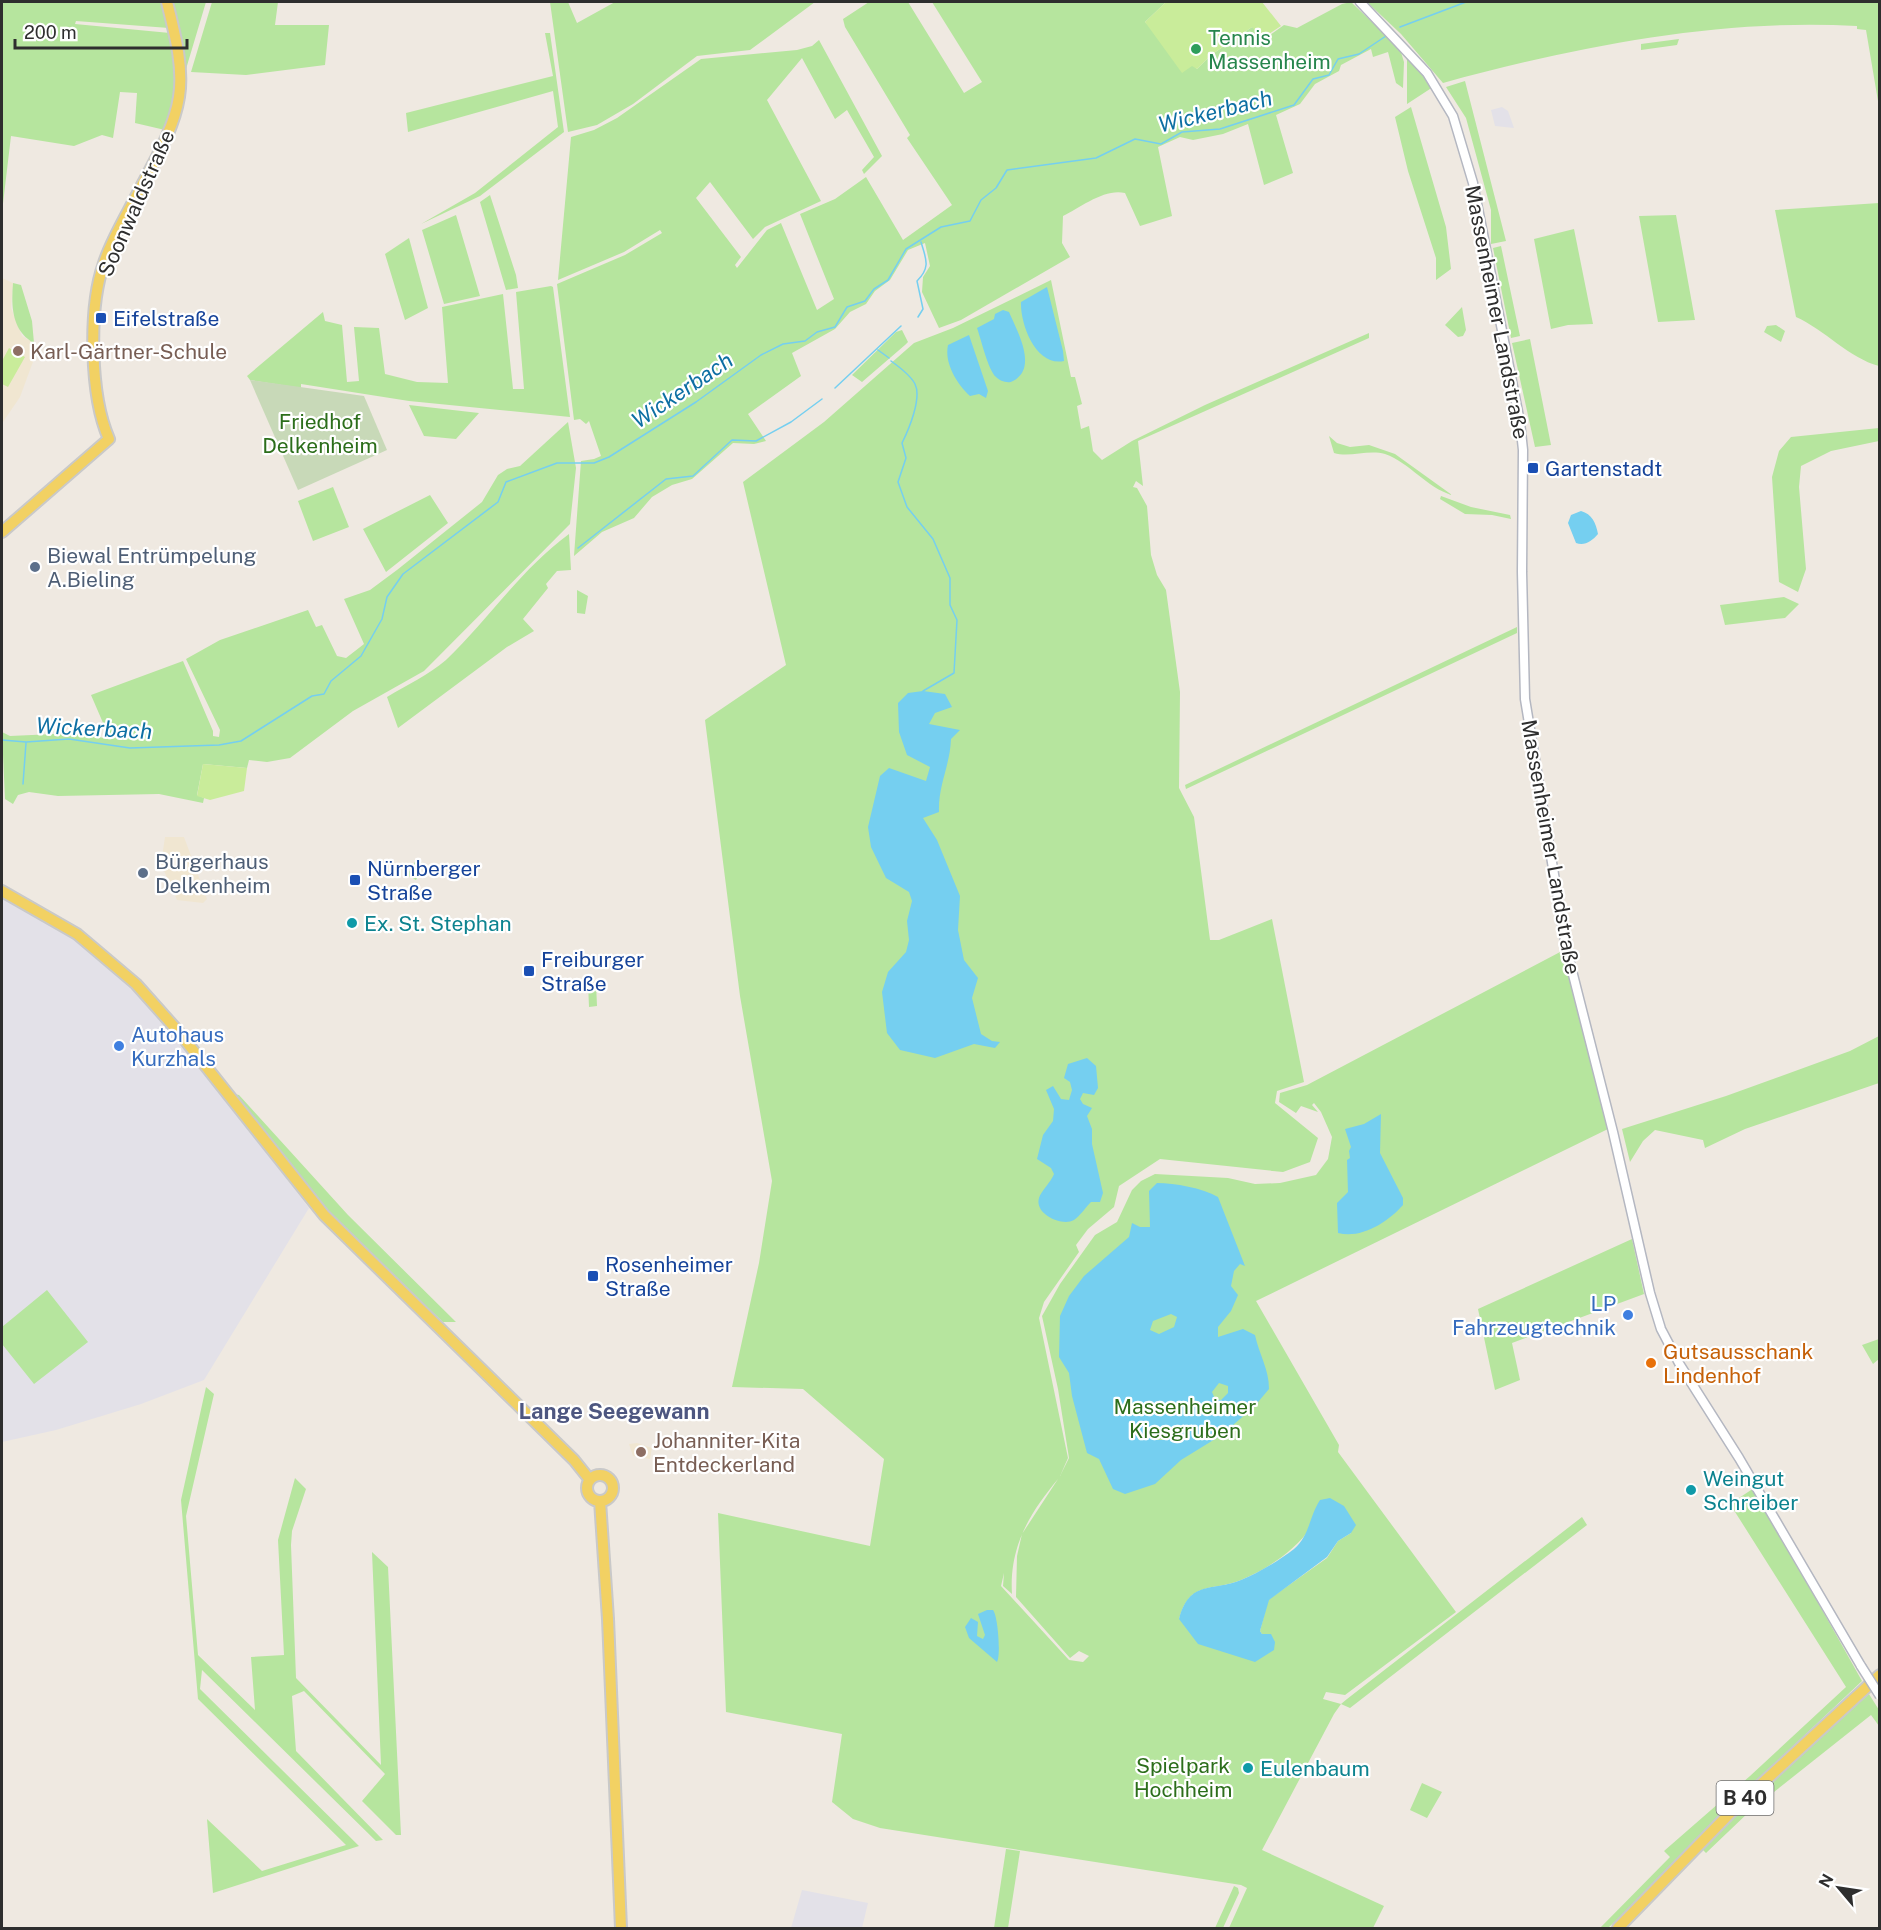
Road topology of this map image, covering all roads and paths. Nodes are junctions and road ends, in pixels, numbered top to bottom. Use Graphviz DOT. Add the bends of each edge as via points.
graph roads {
  1 [pos="167,2"];
  2 [pos="1361,3"];
  3 [pos="2,532"];
  4 [pos="2,891"];
  5 [pos="590,1480"];
  6 [pos="600,1502"];
  7 [pos="1880,1675"];
  8 [pos="1880,1696"];
  9 [pos="621,1929"];
  10 [pos="1618,1929"];
  1 -- 3 [label="main road, Soonwaldstraße" via="179,75 176,109 162,146 108,253 99,284 94,355 98,397 109,440"];
  2 -- 8 [label="street, Massenheimer Landstraße, bridge" via="1437,86 1453,116 1473,183 1520,422 1523,677 1544,819 1566,947 1661,1329"];
  4 -- 5 [label="main road" via="77,934 136,984 324,1215"];
  5 -- 6 [label="main road" via="588,1492"];
  5 -- 6 [label="main road" via="600,1475 612,1482 611,1497"];
  6 -- 9 [label="main road"];
  7 -- 10 [label="main road, B 40" via="1732,1811"];
}
